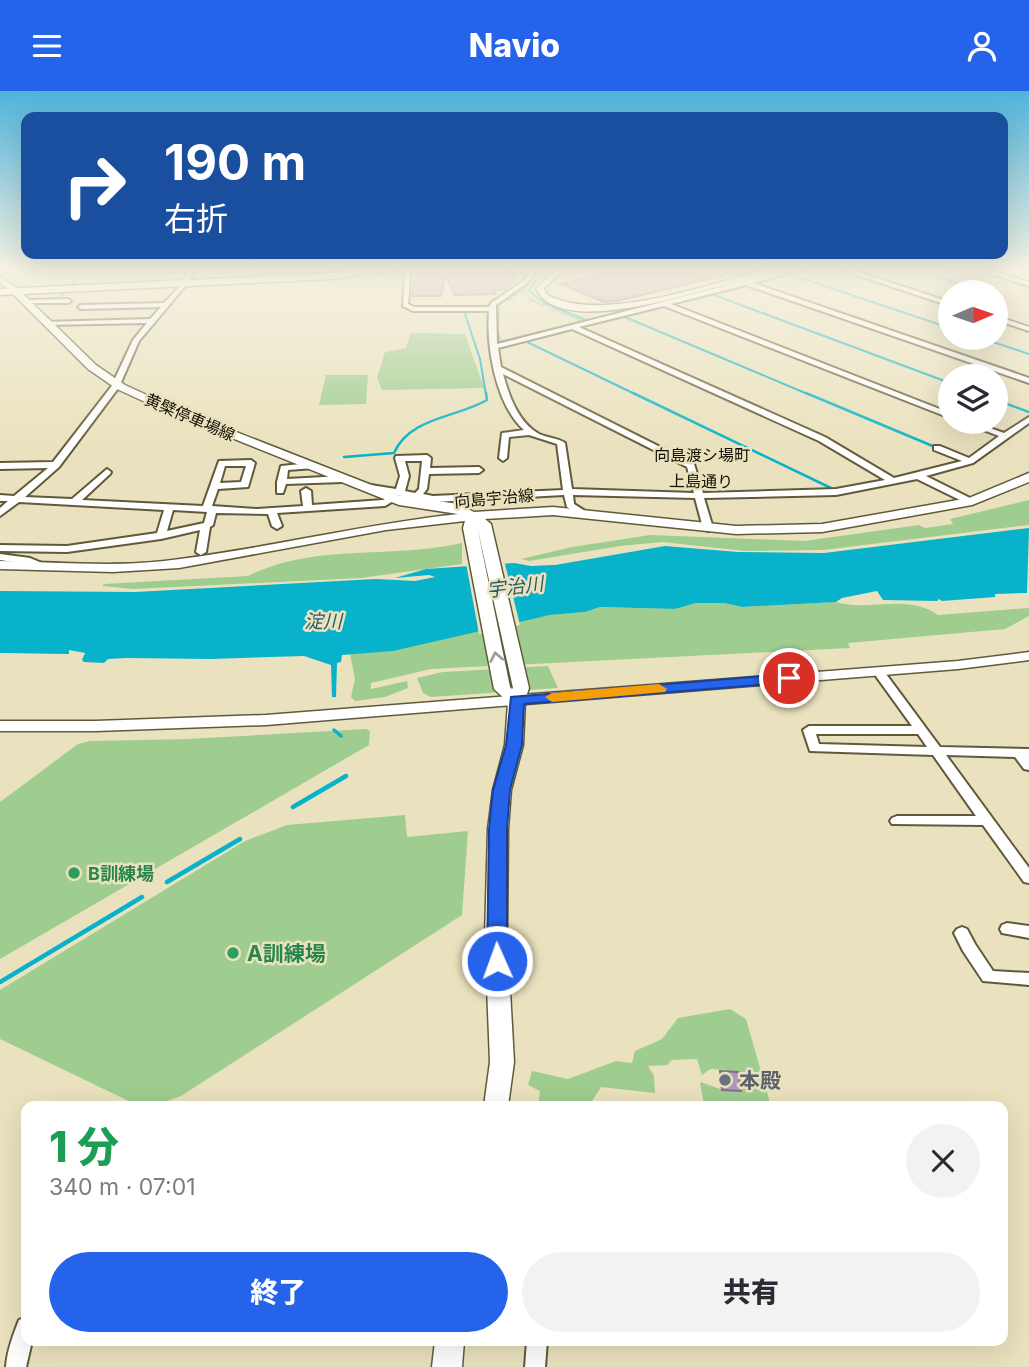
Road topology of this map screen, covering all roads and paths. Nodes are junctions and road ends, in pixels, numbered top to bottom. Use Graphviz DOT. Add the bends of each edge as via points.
graph roads {
  1 [pos="51,328"];
  2 [pos="147,328"];
  3 [pos="491,328"];
  4 [pos="570,328"];
  5 [pos="573,328"];
  6 [pos="727,328"];
  7 [pos="875,328"];
  8 [pos="494,347"];
  9 [pos="497,368"];
  10 [pos="1029,381"];
  11 [pos="116,384"];
  12 [pos="938,411"];
  13 [pos="1029,419"];
  14 [pos="531,432"];
  15 [pos="1000,434"];
  16 [pos="1006,436"];
  17 [pos="937,448"];
  18 [pos="503,458"];
  19 [pos="970,461"];
  20 [pos="56,465"];
  21 [pos="0,466"];
  22 [pos="312,466"];
  23 [pos="479,470"];
  24 [pos="425,471"];
  25 [pos="107,472"];
  26 [pos="918,476"];
  27 [pos="1029,477"];
  28 [pos="342,479"];
  29 [pos="893,481"];
  30 [pos="215,486"];
  31 [pos="306,491"];
  32 [pos="569,492"];
  33 [pos="396,496"];
  34 [pos="698,496"];
  35 [pos="416,497"];
  36 [pos="0,498"];
  37 [pos="18,498"];
  38 [pos="76,501"];
  39 [pos="970,501"];
  40 [pos="169,507"];
  41 [pos="308,507"];
  42 [pos="209,508"];
  43 [pos="272,511"];
  44 [pos="0,513"];
  45 [pos="580,514"];
  46 [pos="435,515"];
  47 [pos="475,522"];
  48 [pos="277,526"];
  49 [pos="205,527"];
  50 [pos="708,528"];
  51 [pos="93,533"];
  52 [pos="162,535"];
  53 [pos="89,545"];
  54 [pos="0,548"];
  55 [pos="201,552"];
  56 [pos="0,557"];
  57 [pos="0,565"];
  58 [pos="44,566"];
  59 [pos="1029,656"];
  60 [pos="878,671"];
  61 [pos="514,694"];
  62 [pos="0,726"];
  63 [pos="919,730"];
  64 [pos="933,750"];
  65 [pos="1023,752"];
  66 [pos="1029,766"];
  67 [pos="985,820"];
  68 [pos="897,821"];
  69 [pos="1029,878"];
  70 [pos="1007,929"];
  71 [pos="1029,932"];
  72 [pos="962,933"];
  73 [pos="1029,979"];
  74 [pos="497,1101"];
  75 [pos="21,1342"];
  76 [pos="449,1346"];
  77 [pos="537,1346"];
  78 [pos="16,1367"];
  79 [pos="447,1367"];
  80 [pos="535,1367"];
  1 -- 11 [label="main road, 黄檗停車場線"];
  2 -- 11 [label="street" via="136,340"];
  3 -- 8 [label="street"];
  4 -- 8 [label="street"];
  5 -- 29 [label="street" via="822,439"];
  6 -- 12 [label="street"];
  7 -- 10 [label="street"];
  8 -- 9 [label="street"];
  9 -- 14 [label="street" via="509,405"];
  9 -- 34 [label="street" via="691,466"];
  11 -- 20 [label="street"];
  11 -- 22 [label="main road, 黄檗停車場線"];
  13 -- 16 [label="street, 上島通り"];
  14 -- 18 [label="street" via="505,435"];
  14 -- 32 [label="street" via="561,443"];
  15 -- 16 [label="street"];
  16 -- 19 [label="street, 上島通り"];
  17 -- 19 [label="street"];
  19 -- 26 [label="street, 上島通り"];
  20 -- 21 [label="street"];
  20 -- 37 [label="street"];
  22 -- 28 [label="main road, 黄檗停車場線"];
  22 -- 28 [label="street" via="284,468 280,486"];
  23 -- 24 [label="street" via="456,466"];
  24 -- 33 [label="street" via="426,458 399,458 404,483"];
  24 -- 35 [label="street" via="423,489"];
  25 -- 38 [label="street"];
  26 -- 29 [label="street, 上島通り"];
  26 -- 39 [label="street"];
  27 -- 39 [label="main road, 向島宇治線"];
  28 -- 33 [label="main road, 黄檗停車場線"];
  29 -- 34 [label="street, 上島通り" via="836,492"];
  30 -- 42 [label="street"];
  31 -- 41 [label="street"];
  32 -- 34 [label="street, 上島通り"];
  32 -- 35 [label="street, 上島通り"];
  32 -- 45 [label="street" via="570,505"];
  33 -- 35 [label="street, 上島通り"];
  33 -- 41 [label="street" via="385,503"];
  33 -- 46 [label="main road, 黄檗停車場線"];
  33 -- 47 [label="main road, 黄檗停車場線" via="458,508"];
  34 -- 50 [label="street"];
  36 -- 37 [label="street"];
  37 -- 38 [label="street"];
  37 -- 44 [label="street"];
  38 -- 40 [label="street" via="117,500"];
  39 -- 50 [label="main road, 向島宇治線" via="822,528"];
  40 -- 42 [label="street"];
  40 -- 52 [label="street"];
  41 -- 43 [label="street"];
  42 -- 43 [label="street"];
  42 -- 49 [label="street"];
  43 -- 48 [label="street"];
  45 -- 47 [label="main road, 向島宇治線" via="522,511"];
  45 -- 50 [label="main road, 向島宇治線"];
  46 -- 47 [label="main road, 向島宇治線"];
  46 -- 58 [label="main road, 向島宇治線" via="180,563 113,568"];
  47 -- 61 [label="main road" via="502,689"];
  49 -- 52 [label="street"];
  49 -- 55 [label="street"];
  51 -- 53 [label="street"];
  52 -- 53 [label="street"];
  53 -- 54 [label="street"];
  56 -- 58 [label="street"];
  57 -- 58 [label="main road, 向島宇治線"];
  59 -- 60 [label="street"];
  60 -- 61 [label="street"];
  60 -- 63 [label="street"];
  61 -- 62 [label="street" via="253,721"];
  61 -- 74 [label="main road" via="514,745 498,829 496,936 502,1062"];
  63 -- 64 [label="street"];
  63 -- 64 [label="street" via="809,730 814,748"];
  64 -- 65 [label="street"];
  64 -- 67 [label="street"];
  65 -- 66 [label="street"];
  67 -- 68 [label="street"];
  67 -- 69 [label="street"];
  70 -- 71 [label="street"];
  72 -- 73 [label="street" via="989,977"];
  75 -- 78 [label="street"];
  76 -- 79 [label="main road"];
  77 -- 80 [label="street"];
}
